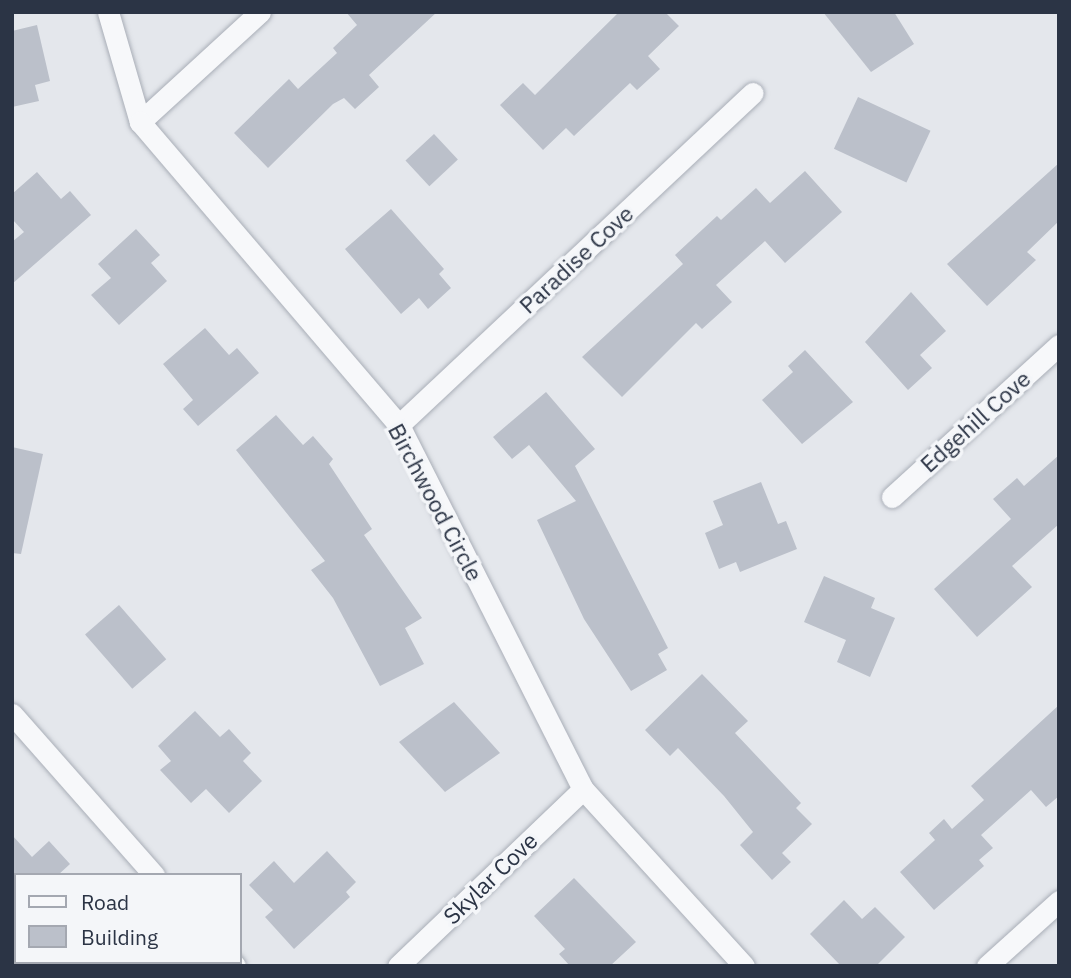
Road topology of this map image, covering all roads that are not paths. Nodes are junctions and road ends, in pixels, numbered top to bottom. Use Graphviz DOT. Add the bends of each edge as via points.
graph roads {
  1 [pos="108,12"];
  2 [pos="260,12"];
  3 [pos="752,93"];
  4 [pos="140,122"];
  5 [pos="1059,345"];
  6 [pos="399,425"];
  7 [pos="892,497"];
  8 [pos="12,714"];
  9 [pos="583,789"];
  10 [pos="153,873"];
  11 [pos="1059,901"];
  12 [pos="398,966"];
  13 [pos="744,966"];
  14 [pos="988,966"];
  1 -- 4 [label="street"];
  2 -- 4 [label="street"];
  3 -- 6 [label="street, Paradise Cove"];
  4 -- 6 [label="street, Birchwood Circle"];
  5 -- 7 [label="street, Edgehill Cove"];
  6 -- 9 [label="street, Birchwood Circle"];
  8 -- 10 [label="street"];
  9 -- 12 [label="street, Skylar Cove"];
  9 -- 13 [label="street, Birchwood Circle"];
  11 -- 14 [label="street"];
}
